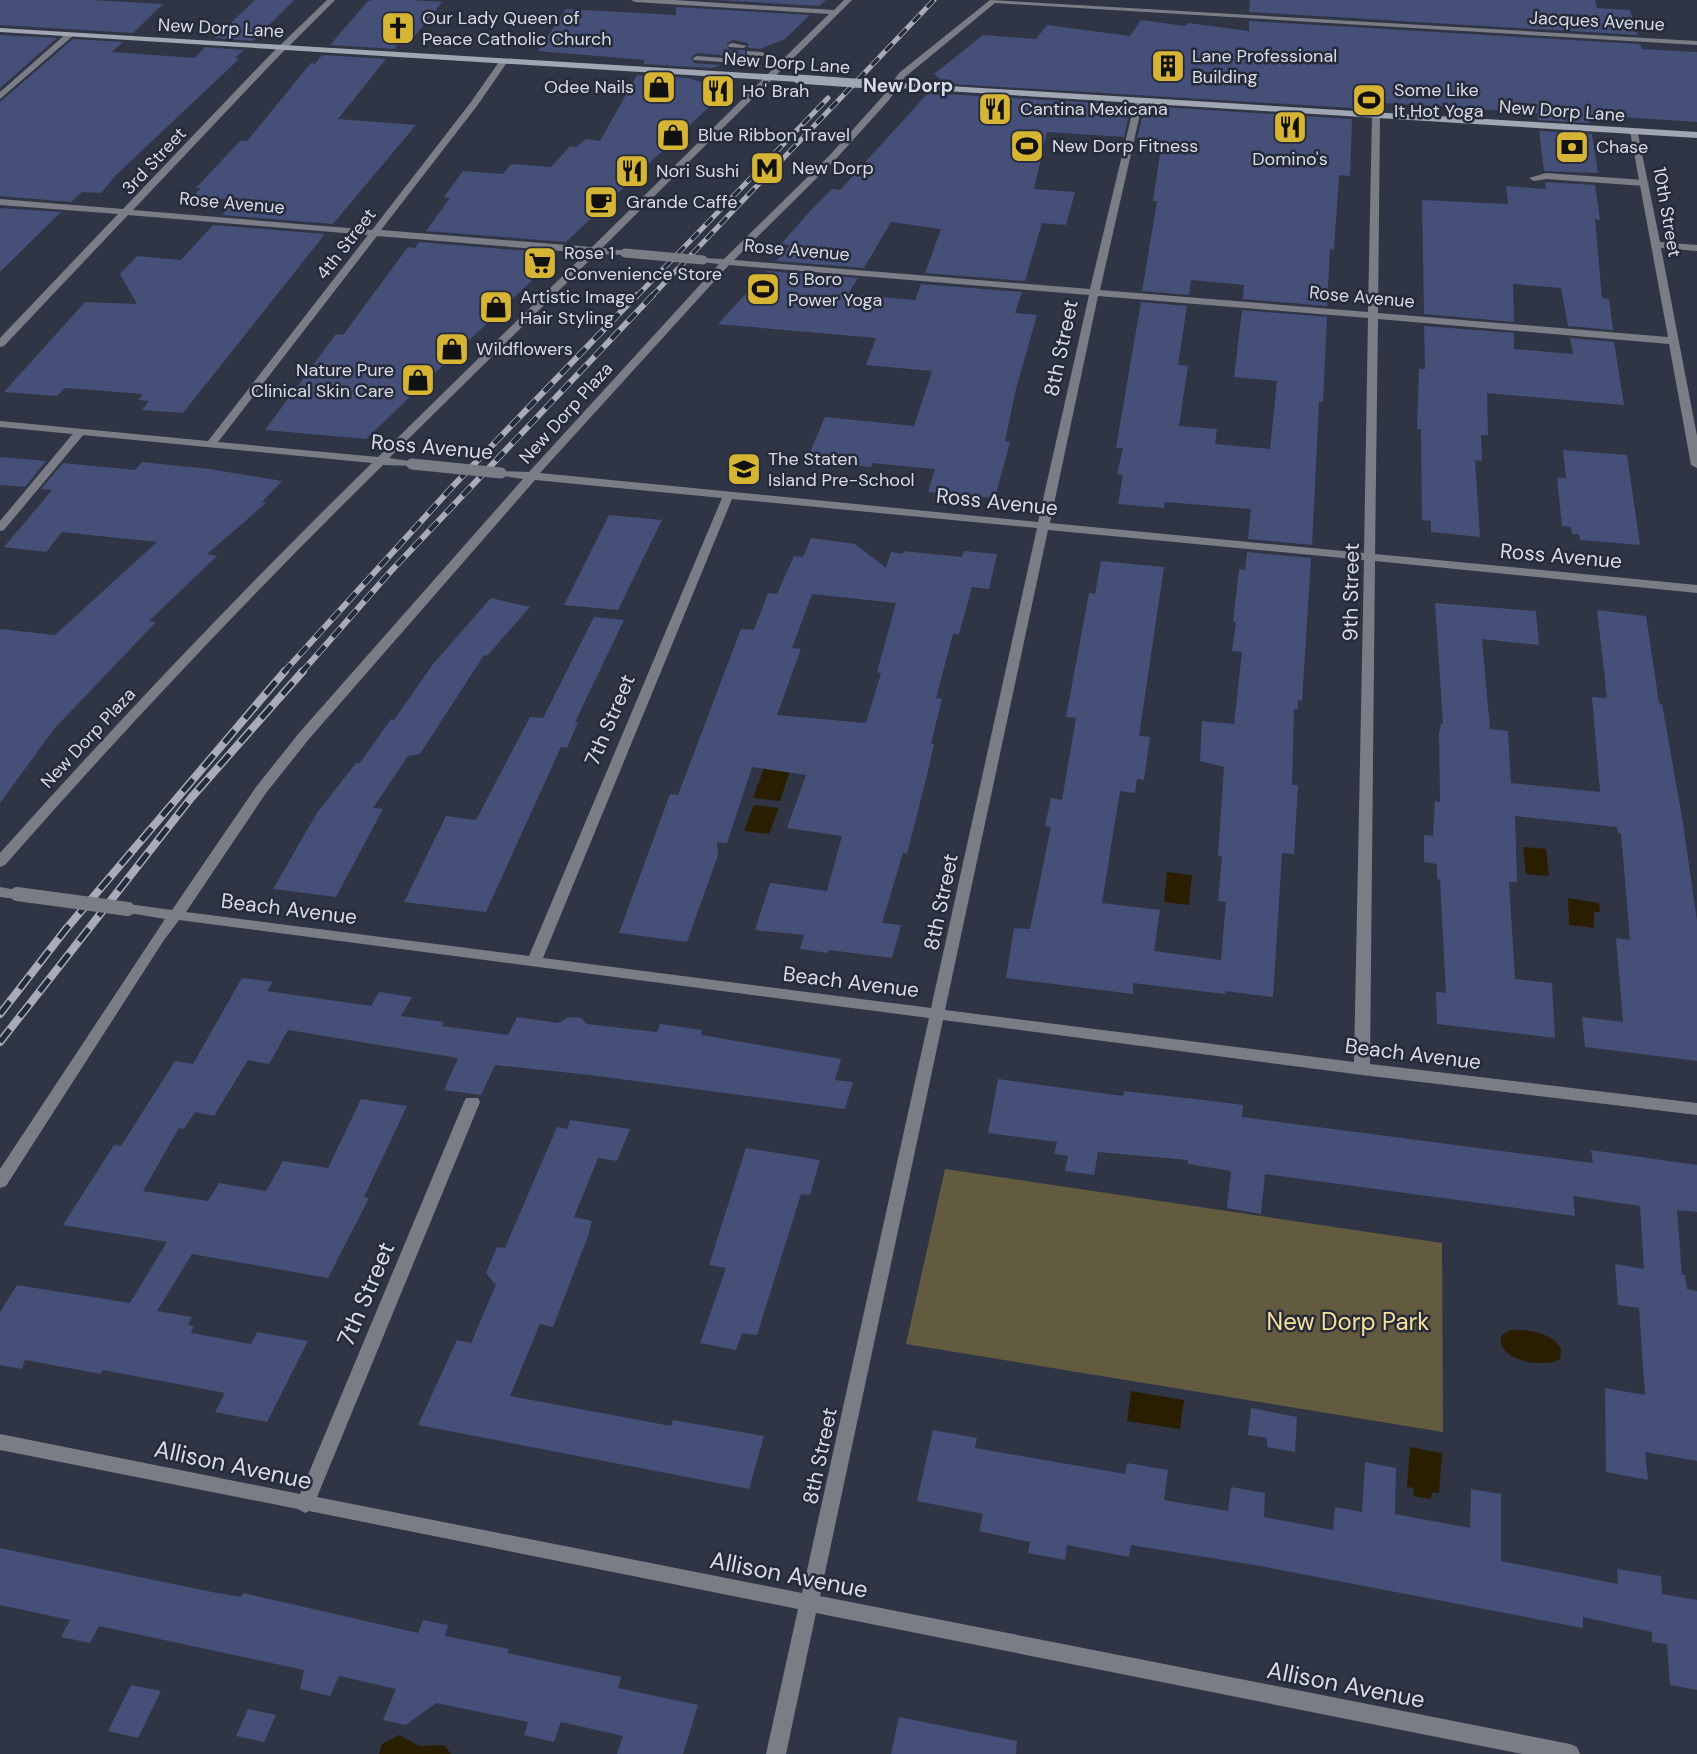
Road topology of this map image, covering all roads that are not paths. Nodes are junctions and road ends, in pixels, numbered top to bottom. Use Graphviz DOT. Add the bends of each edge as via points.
graph roads {
  1 [pos="331,0"];
  2 [pos="635,0"];
  3 [pos="848,0"];
  4 [pos="994,1"];
  5 [pos="836,12"];
  6 [pos="0,30"];
  7 [pos="70,35"];
  8 [pos="1697,43"];
  9 [pos="743,46"];
  10 [pos="284,47"];
  11 [pos="710,50"];
  12 [pos="762,54"];
  13 [pos="696,58"];
  14 [pos="504,61"];
  15 [pos="771,78"];
  16 [pos="894,86"];
  17 [pos="0,96"];
  18 [pos="1139,100"];
  19 [pos="1376,115"];
  20 [pos="1634,131"];
  21 [pos="1697,135"];
  22 [pos="1534,178"];
  23 [pos="1644,183"];
  24 [pos="0,202"];
  25 [pos="128,212"];
  26 [pos="375,233"];
  27 [pos="1655,245"];
  28 [pos="1697,248"];
  29 [pos="594,251"];
  30 [pos="726,262"];
  31 [pos="1094,293"];
  32 [pos="1373,316"];
  33 [pos="1674,341"];
  34 [pos="0,344"];
  35 [pos="1681,379"];
  36 [pos="1697,380"];
  37 [pos="0,424"];
  38 [pos="80,432"];
  39 [pos="210,445"];
  40 [pos="380,461"];
  41 [pos="1697,465"];
  42 [pos="533,476"];
  43 [pos="729,496"];
  44 [pos="1045,526"];
  45 [pos="0,528"];
  46 [pos="1371,558"];
  47 [pos="1697,589"];
  48 [pos="0,862"];
  49 [pos="0,892"];
  50 [pos="176,916"];
  51 [pos="534,962"];
  52 [pos="938,1014"];
  53 [pos="1362,1069"];
  54 [pos="472,1102"];
  55 [pos="1697,1109"];
  56 [pos="0,1182"];
  57 [pos="0,1442"];
  58 [pos="305,1505"];
  59 [pos="809,1604"];
  60 [pos="776,1754"];
  61 [pos="1570,1754"];
  1 -- 10 [label="street, 3rd Street"];
  2 -- 5 [label="street"];
  3 -- 5 [label="street, New Dorp Plaza"];
  4 -- 8 [label="street, Jacques Avenue"];
  4 -- 16 [label="street, New Dorp Plaza"];
  5 -- 15 [label="street, New Dorp Plaza"];
  6 -- 7 [label="street, New Dorp Lane"];
  7 -- 10 [label="street, New Dorp Lane"];
  7 -- 17 [label="street"];
  9 -- 11 [label="street"];
  10 -- 14 [label="street, New Dorp Lane"];
  10 -- 25 [label="street, 3rd Street"];
  12 -- 13 [label="street"];
  14 -- 15 [label="street, New Dorp Lane"];
  14 -- 26 [label="street, 4th Street"];
  15 -- 16 [label="street, New Dorp Lane, bridge"];
  15 -- 29 [label="street, New Dorp Plaza"];
  16 -- 18 [label="street, New Dorp Lane"];
  16 -- 30 [label="street, New Dorp Plaza" via="832,158"];
  18 -- 19 [label="street, New Dorp Lane"];
  18 -- 31 [label="street, 8th Street"];
  19 -- 20 [label="street, New Dorp Lane"];
  19 -- 32 [label="street, 9th Street"];
  20 -- 21 [label="street, New Dorp Lane"];
  20 -- 23 [label="street, 10th Street"];
  22 -- 23 [label="street"];
  23 -- 27 [label="street, 10th Street"];
  24 -- 25 [label="street, Rose Avenue"];
  25 -- 26 [label="street, Rose Avenue"];
  25 -- 34 [label="street, 3rd Street"];
  26 -- 29 [label="street, Rose Avenue"];
  26 -- 39 [label="street, 4th Street"];
  27 -- 28 [label="street"];
  27 -- 33 [label="street, 10th Street"];
  29 -- 30 [label="street, Rose Avenue, bridge"];
  29 -- 40 [label="street, New Dorp Plaza"];
  30 -- 31 [label="street, Rose Avenue"];
  30 -- 42 [label="street, New Dorp Plaza"];
  31 -- 32 [label="street, Rose Avenue"];
  31 -- 44 [label="street, 8th Street"];
  32 -- 33 [label="street, Rose Avenue"];
  32 -- 46 [label="street, 9th Street"];
  33 -- 35 [label="street, 10th Street"];
  35 -- 36 [label="street"];
  35 -- 41 [label="street, 10th Street"];
  37 -- 38 [label="street, Ross Avenue"];
  38 -- 39 [label="street, Ross Avenue"];
  38 -- 45 [label="street"];
  39 -- 40 [label="street, Ross Avenue"];
  40 -- 42 [label="street, Ross Avenue, bridge"];
  40 -- 48 [label="street, New Dorp Plaza" via="164,680"];
  42 -- 43 [label="street, Ross Avenue"];
  42 -- 50 [label="street, New Dorp Plaza" via="289,753"];
  43 -- 44 [label="street, Ross Avenue"];
  43 -- 51 [label="street, 7th Street"];
  44 -- 46 [label="street, Ross Avenue"];
  44 -- 52 [label="street, 8th Street"];
  46 -- 47 [label="street, Ross Avenue"];
  46 -- 53 [label="street, 9th Street"];
  49 -- 50 [label="street, Beach Avenue, bridge"];
  50 -- 51 [label="street, Beach Avenue"];
  50 -- 56 [label="street, New Dorp Plaza"];
  51 -- 52 [label="street, Beach Avenue"];
  52 -- 53 [label="street, Beach Avenue"];
  52 -- 59 [label="street, 8th Street"];
  53 -- 55 [label="street, Beach Avenue"];
  54 -- 58 [label="street, 7th Street"];
  57 -- 58 [label="street, Allison Avenue"];
  58 -- 59 [label="street, Allison Avenue"];
  59 -- 60 [label="street, 8th Street"];
  59 -- 61 [label="street, Allison Avenue"];
}
